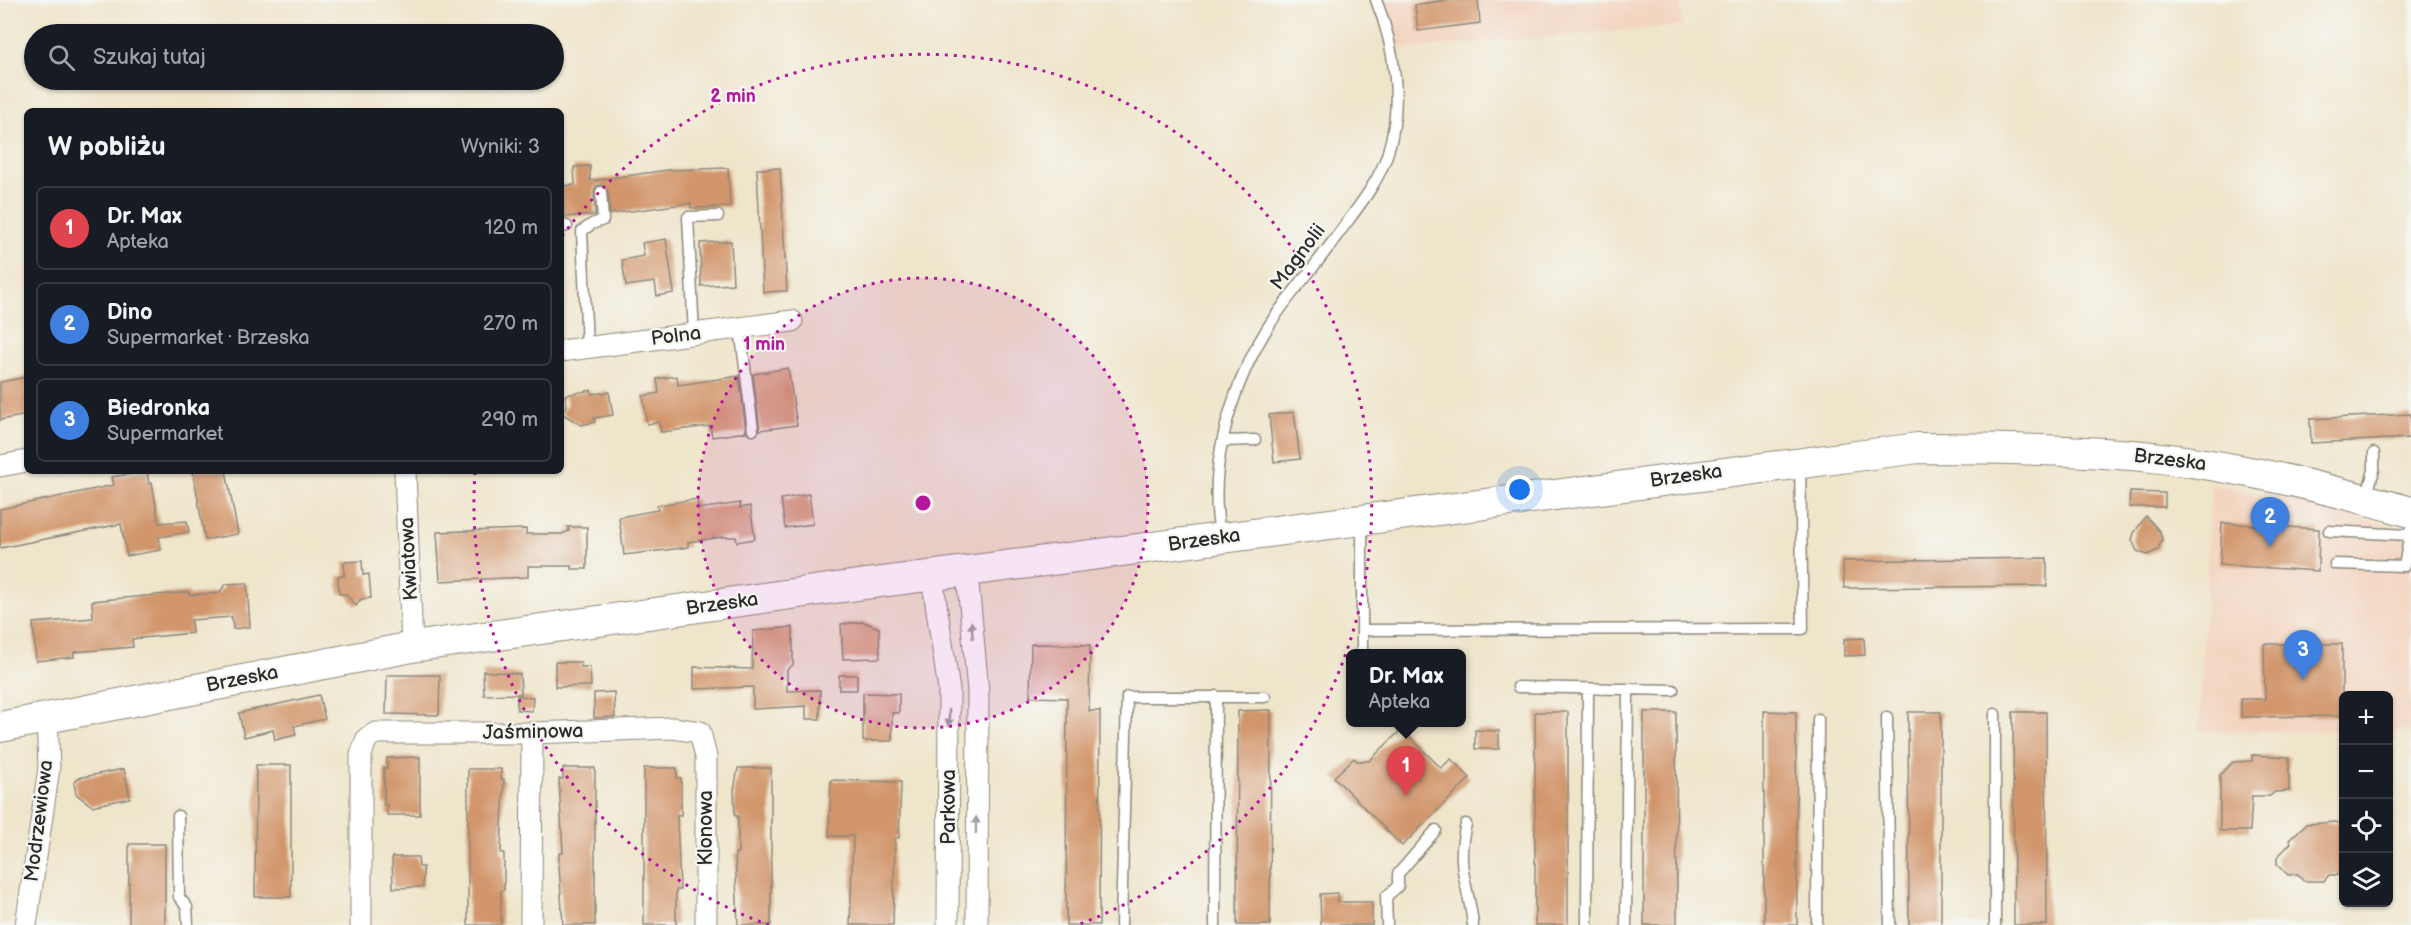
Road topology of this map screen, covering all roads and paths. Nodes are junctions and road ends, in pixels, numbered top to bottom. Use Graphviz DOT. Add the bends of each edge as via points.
graph roads {
  1 [pos="1376,0"];
  2 [pos="601,192"];
  3 [pos="718,216"];
  4 [pos="792,321"];
  5 [pos="740,328"];
  6 [pos="694,334"];
  7 [pos="587,348"];
  8 [pos="564,351"];
  9 [pos="753,430"];
  10 [pos="1255,440"];
  11 [pos="1223,441"];
  12 [pos="2374,453"];
  13 [pos="1800,461"];
  14 [pos="24,462"];
  15 [pos="0,466"];
  16 [pos="405,474"];
  17 [pos="2366,499"];
  18 [pos="1362,520"];
  19 [pos="2411,525"];
  20 [pos="2329,531"];
  21 [pos="1221,537"];
  22 [pos="2335,564"];
  23 [pos="968,572"];
  24 [pos="932,576"];
  25 [pos="1362,630"];
  26 [pos="412,647"];
  27 [pos="1362,649"];
  28 [pos="1518,687"];
  29 [pos="1588,688"];
  30 [pos="949,690"];
  31 [pos="1628,690"];
  32 [pos="1673,690"];
  33 [pos="978,691"];
  34 [pos="1216,696"];
  35 [pos="1265,697"];
  36 [pos="1995,714"];
  37 [pos="47,717"];
  38 [pos="1887,717"];
  39 [pos="1818,719"];
  40 [pos="0,727"];
  41 [pos="699,732"];
  42 [pos="532,734"];
  43 [pos="178,816"];
  44 [pos="1466,824"];
  45 [pos="1436,830"];
  46 [pos="949,856"];
  47 [pos="976,856"];
  48 [pos="26,925"];
  49 [pos="188,925"];
  50 [pos="361,925"];
  51 [pos="531,925"];
  52 [pos="706,925"];
  53 [pos="948,925"];
  54 [pos="977,925"];
  55 [pos="1121,925"];
  56 [pos="1215,925"];
  57 [pos="1387,925"];
  58 [pos="1473,925"];
  59 [pos="1587,925"];
  60 [pos="1626,925"];
  61 [pos="1817,925"];
  62 [pos="1890,925"];
  63 [pos="1995,925"];
  1 -- 11 [label="lane, Magnolii" via="1395,81 1394,129 1388,154 1365,198 1266,330 1248,364"];
  2 -- 7 [label="lane" via="603,220 582,231"];
  3 -- 6 [label="lane" via="688,218"];
  4 -- 5 [label="street, Polna"];
  5 -- 6 [label="street, Polna"];
  5 -- 9 [label="lane"];
  6 -- 7 [label="street, Polna"];
  7 -- 8 [label="street, Polna"];
  10 -- 11 [label="lane"];
  11 -- 21 [label="lane, Magnolii" via="1217,490"];
  12 -- 17 [label="lane"];
  13 -- 17 [label="street, Brzeska" via="1918,448 2132,455 2275,476"];
  13 -- 18 [label="street, Brzeska"];
  13 -- 25 [label="lane" via="1803,629"];
  14 -- 15 [label="street"];
  16 -- 26 [label="street, Kwiatowa"];
  17 -- 19 [label="street, Brzeska"];
  18 -- 21 [label="street, Brzeska"];
  18 -- 25 [label="lane"];
  19 -- 20 [label="lane"];
  19 -- 22 [label="lane" via="2404,566"];
  21 -- 23 [label="street, Brzeska"];
  23 -- 24 [label="street, Brzeska"];
  33 -- 23 [label="street, Parkowa, one-way"];
  24 -- 26 [label="street, Brzeska"];
  24 -- 30 [label="street, Parkowa"];
  25 -- 27 [label="lane"];
  26 -- 37 [label="street, Brzeska"];
  28 -- 29 [label="lane"];
  29 -- 31 [label="lane"];
  29 -- 59 [label="lane"];
  30 -- 33 [label="street"];
  30 -- 46 [label="street, Parkowa, one-way"];
  31 -- 32 [label="lane"];
  31 -- 60 [label="lane"];
  47 -- 33 [label="street, Parkowa, one-way"];
  34 -- 35 [label="lane"];
  34 -- 55 [label="lane" via="1127,697"];
  34 -- 56 [label="lane"];
  36 -- 63 [label="lane"];
  37 -- 40 [label="street, Brzeska"];
  37 -- 48 [label="street, Modrzewiowa" via="49,768"];
  38 -- 62 [label="lane"];
  39 -- 61 [label="lane"];
  41 -- 42 [label="street, Jaśminowa" via="674,728"];
  41 -- 52 [label="street, Klonowa" via="706,757"];
  42 -- 50 [label="street, Jaśminowa" via="387,732 367,738 361,754"];
  42 -- 51 [label="street"];
  43 -- 49 [label="lane" via="179,897 187,907"];
  44 -- 58 [label="lane" via="1460,848 1463,884"];
  45 -- 57 [label="lane" via="1398,874 1398,886 1386,897"];
  46 -- 47 [label="street"];
  46 -- 53 [label="street, Parkowa"];
  47 -- 54 [label="street, Parkowa"];
}
